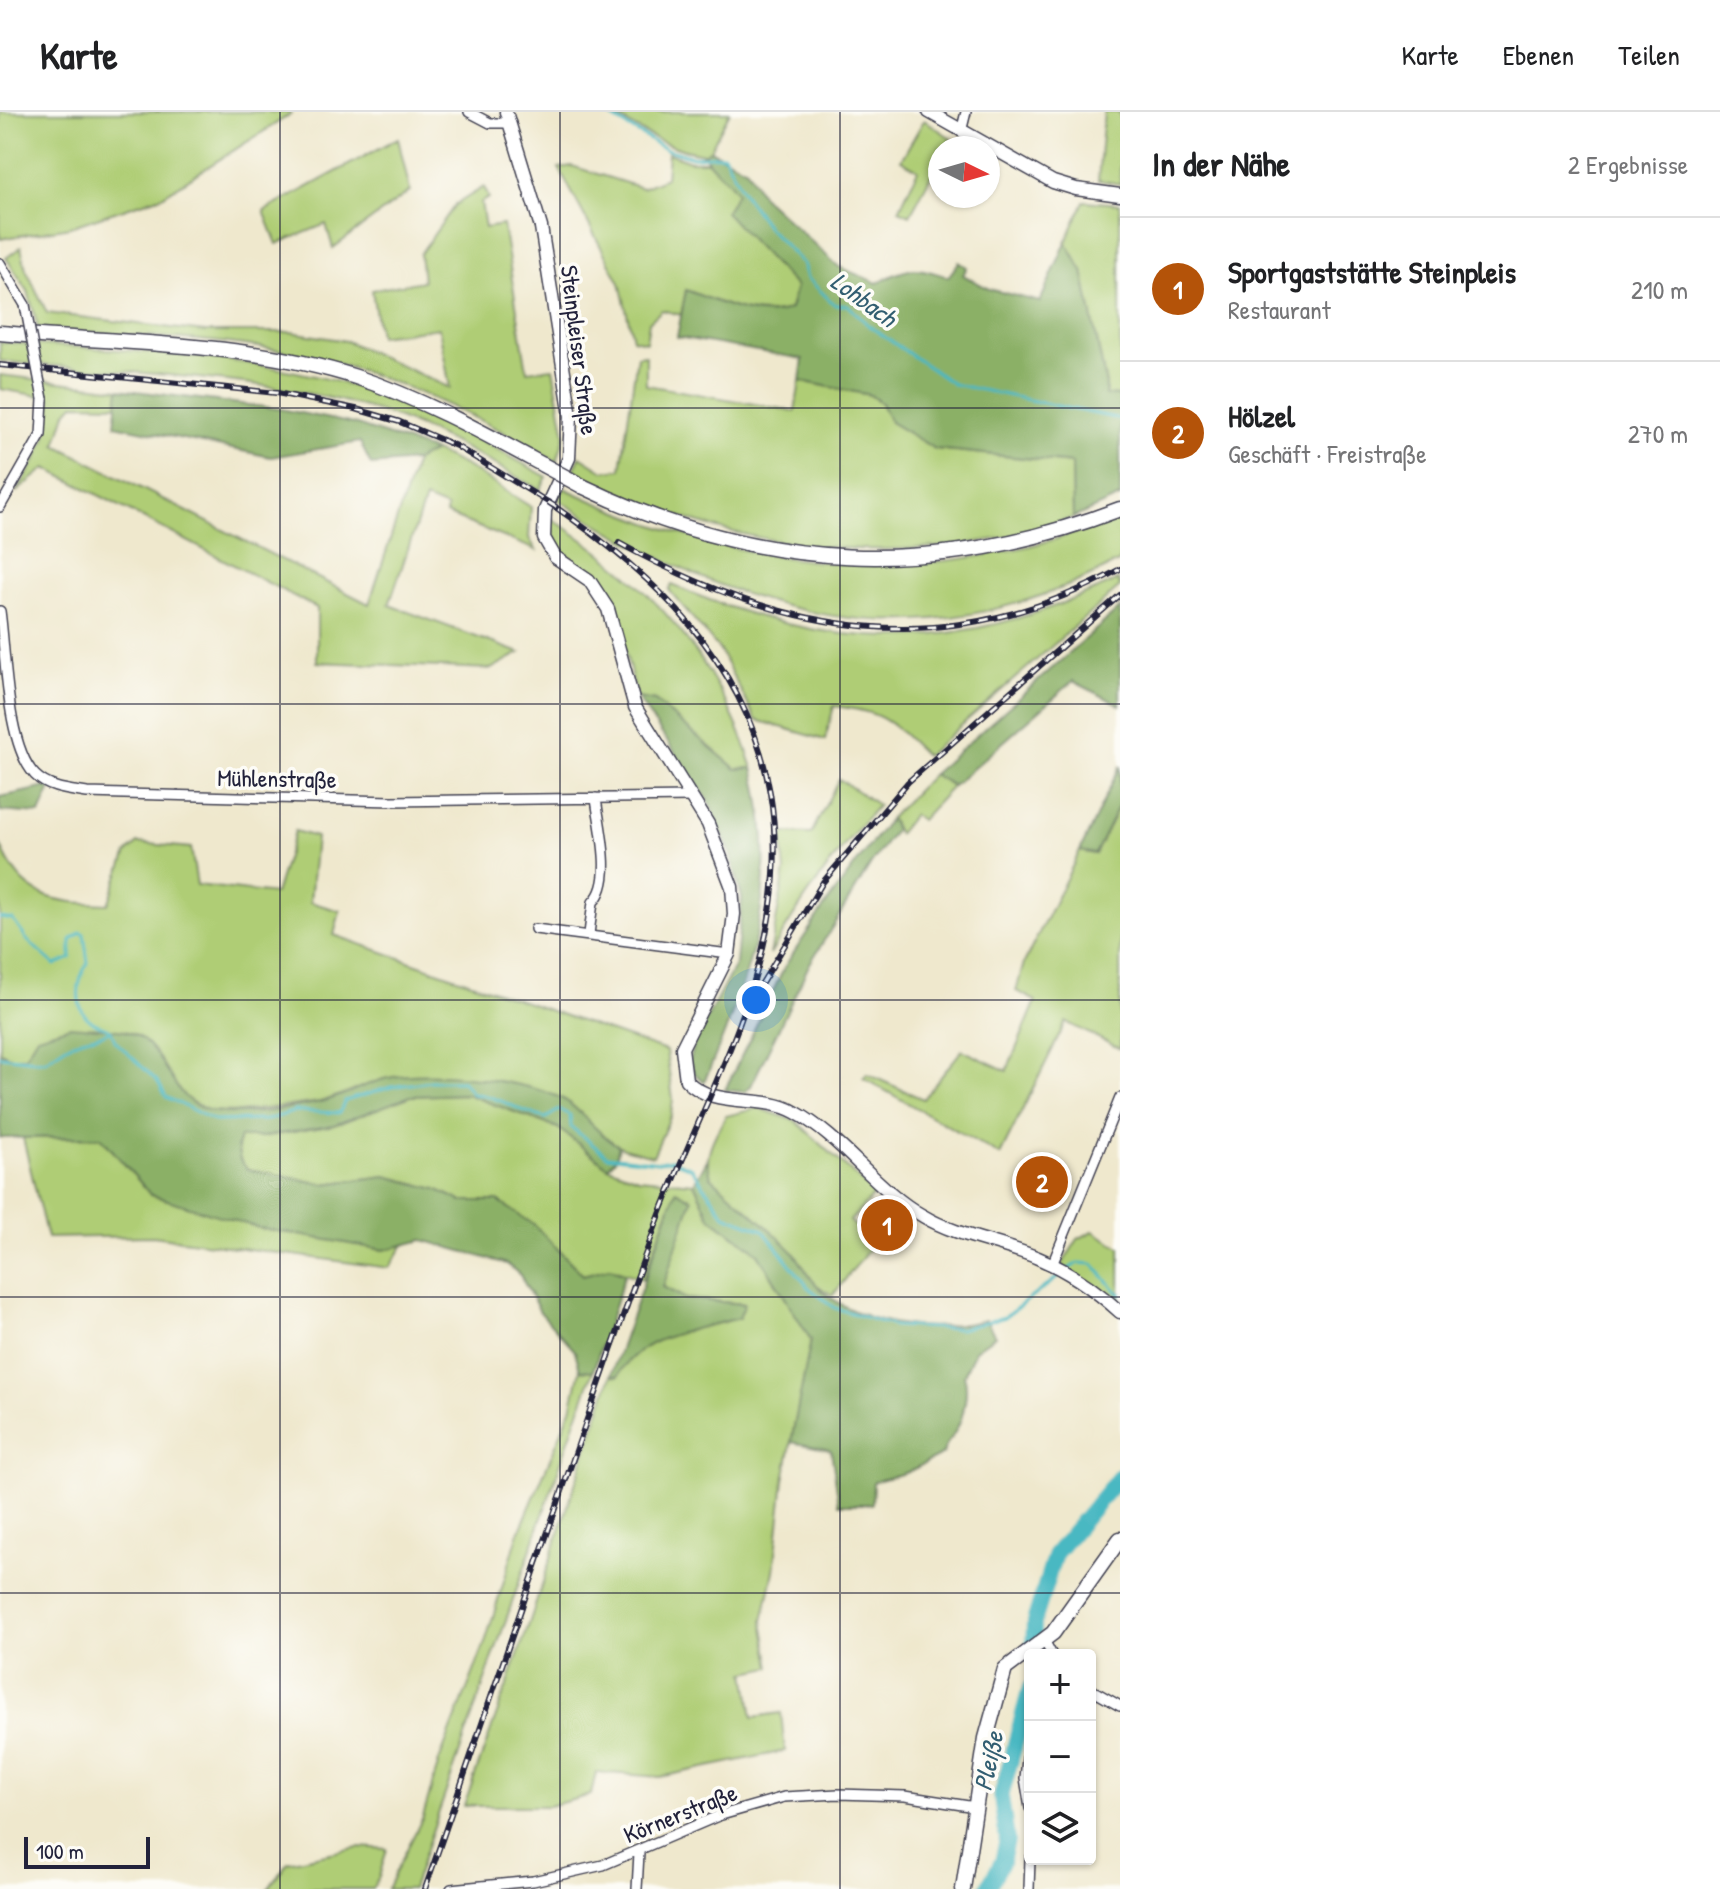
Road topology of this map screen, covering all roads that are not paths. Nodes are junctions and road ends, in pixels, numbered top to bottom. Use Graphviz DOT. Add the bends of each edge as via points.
graph roads {
  1 [pos="469,112"];
  2 [pos="929,112"];
  3 [pos="966,112"];
  4 [pos="508,117"];
  5 [pos="961,132"];
  6 [pos="1120,195"];
  7 [pos="0,263"];
  8 [pos="0,333"];
  9 [pos="0,507"];
  10 [pos="1120,509"];
  11 [pos="0,611"];
  12 [pos="692,797"];
  13 [pos="596,798"];
  14 [pos="535,929"];
  15 [pos="589,934"];
  16 [pos="729,954"];
  17 [pos="1120,1098"];
  18 [pos="1060,1270"];
  19 [pos="1120,1312"];
  20 [pos="1120,1539"];
  21 [pos="1042,1646"];
  22 [pos="1096,1692"];
  23 [pos="1120,1706"];
  24 [pos="975,1807"];
  25 [pos="639,1853"];
  26 [pos="1030,1865"];
  27 [pos="451,1889"];
  28 [pos="637,1889"];
  29 [pos="963,1889"];
  30 [pos="1029,1889"];
  1 -- 4 [label="street" via="490,123"];
  2 -- 5 [label="street"];
  3 -- 5 [label="street"];
  4 -- 12 [label="street, Steinpleiser Straße" via="541,227 571,416 569,458 545,510 544,538 555,557 589,580 608,609 635,707"];
  5 -- 6 [label="street" via="1053,182"];
  7 -- 9 [label="street, bridge" via="25,305 43,399 41,435"];
  8 -- 10 [label="main road, bridge" via="229,352 319,367 423,402 582,486 662,521 782,551 859,559 976,550 1051,533"];
  11 -- 13 [label="street, Mühlenstraße" via="16,738 25,762 52,786 87,793 380,801"];
  12 -- 13 [label="street, Mühlenstraße"];
  12 -- 16 [label="street, Steinpleiser Straße" via="732,887"];
  13 -- 15 [label="street" via="603,873"];
  14 -- 15 [label="street"];
  15 -- 16 [label="street"];
  16 -- 18 [label="street, Steinpleiser Straße" via="682,1048 682,1072 700,1093 763,1101 793,1111 926,1219"];
  17 -- 18 [label="street"];
  18 -- 19 [label="street"];
  20 -- 21 [label="main road"];
  21 -- 24 [label="main road" via="1023,1652 1005,1669 995,1693"];
  22 -- 23 [label="street"];
  24 -- 25 [label="street, Körnerstraße" via="905,1796 803,1795 718,1816"];
  24 -- 29 [label="main road"];
  25 -- 27 [label="street, Körnerstraße" via="544,1879"];
  25 -- 28 [label="street"];
  26 -- 30 [label="street"];
}
